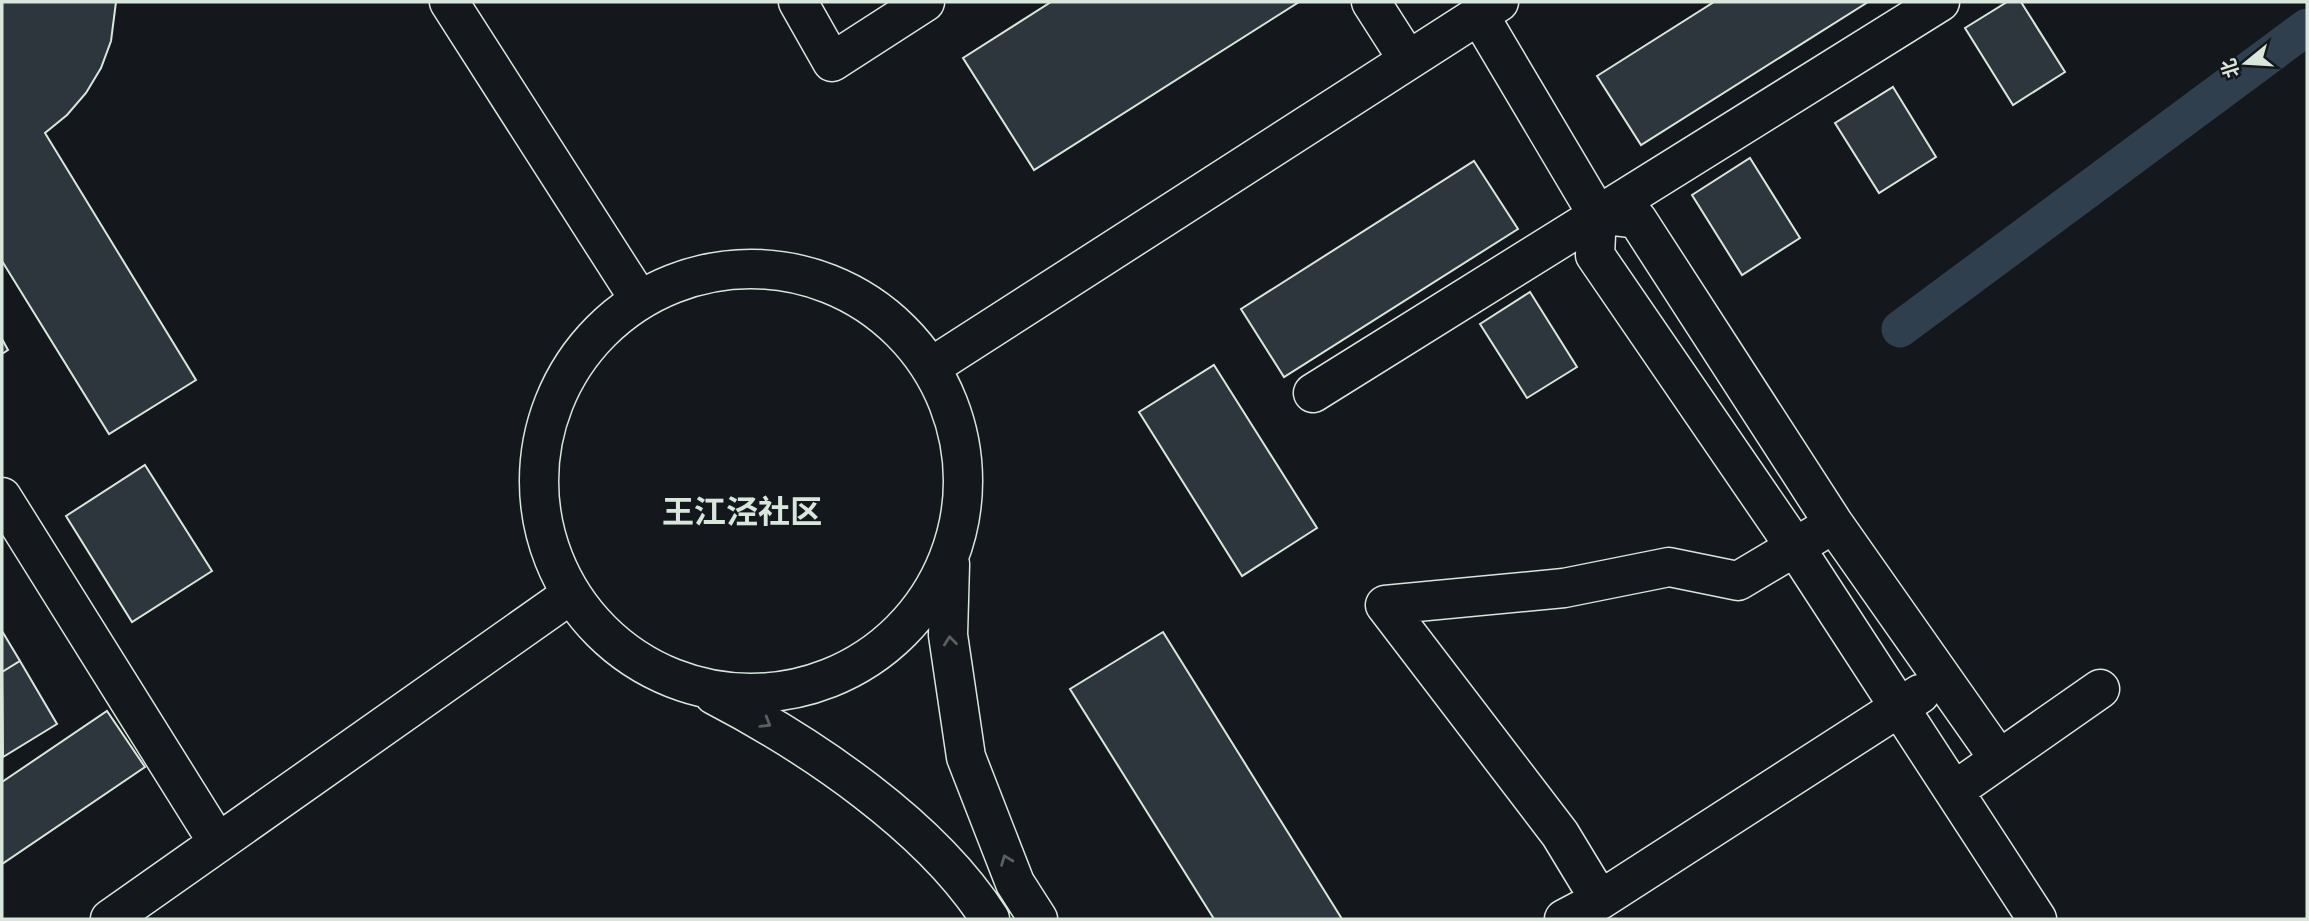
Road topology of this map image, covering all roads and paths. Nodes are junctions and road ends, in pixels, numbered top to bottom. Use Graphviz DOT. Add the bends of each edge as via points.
graph roads {
  1 [pos="449,2"];
  2 [pos="798,2"];
  3 [pos="925,2"];
  4 [pos="1371,2"];
  5 [pos="1940,2"];
  6 [pos="1489,8"];
  7 [pos="1408,60"];
  8 [pos="1597,214"];
  9 [pos="639,299"];
  10 [pos="931,367"];
  11 [pos="1313,393"];
  12 [pos="2,497"];
  13 [pos="1834,524"];
  14 [pos="1795,547"];
  15 [pos="950,559"];
  16 [pos="570,595"];
  17 [pos="1943,680"];
  18 [pos="2100,689"];
  19 [pos="705,691"];
  20 [pos="1899,707"];
  21 [pos="1999,760"];
  22 [pos="1954,791"];
  23 [pos="218,843"];
  24 [pos="1600,900"];
  25 [pos="110,919"];
  26 [pos="990,919"];
  27 [pos="1038,919"];
  28 [pos="1564,919"];
  29 [pos="2037,919"];
  1 -- 9 [label="street"];
  2 -- 3 [label="street" via="832,61"];
  4 -- 7 [label="street"];
  5 -- 8 [label="street"];
  6 -- 7 [label="street"];
  6 -- 8 [label="street"];
  7 -- 10 [label="street"];
  8 -- 11 [label="street"];
  8 -- 13 [label="street" via="1637,219"];
  8 -- 14 [label="street" via="1595,255"];
  9 -- 10 [label="street" via="689,277 716,272 744,268 799,274 850,293 895,325"];
  9 -- 16 [label="street" via="577,356 543,433 540,517"];
  10 -- 15 [label="street" via="957,428 964,494"];
  12 -- 23 [label="street"];
  13 -- 14 [label="street"];
  13 -- 17 [label="street"];
  14 -- 20 [label="street"];
  14 -- 24 [label="street" via="1738,581 1669,567 1564,588 1384,605 1560,834"];
  15 -- 19 [label="street" via="917,616 868,661 790,693"];
  27 -- 15 [label="street, one-way" via="1015,883 966,757 948,635"];
  16 -- 19 [label="street" via="628,657"];
  16 -- 23 [label="street"];
  17 -- 20 [label="street"];
  17 -- 21 [label="street"];
  18 -- 21 [label="street"];
  19 -- 26 [label="street, one-way" via="808,748 855,782 946,866"];
  20 -- 22 [label="street"];
  20 -- 24 [label="street"];
  21 -- 22 [label="street"];
  22 -- 29 [label="street"];
  23 -- 25 [label="street"];
  24 -- 28 [label="street"];
}
